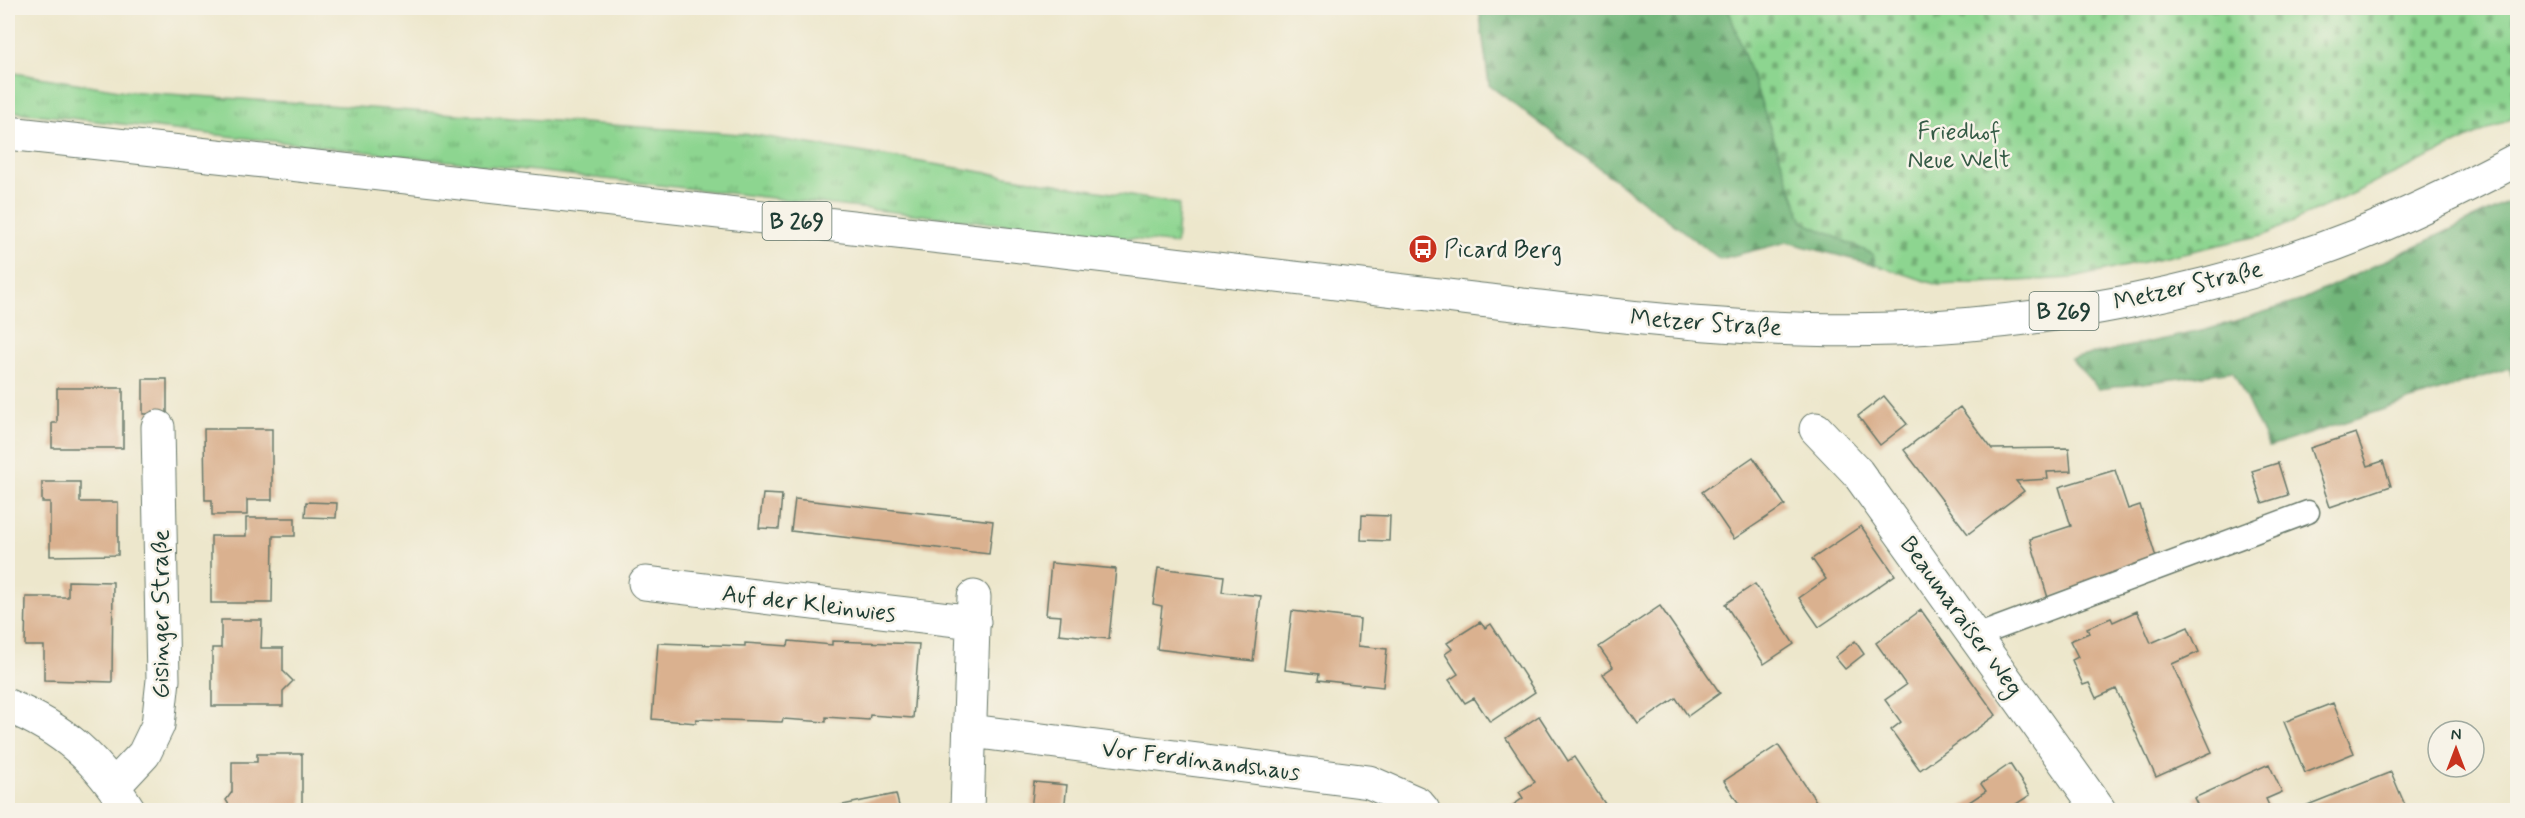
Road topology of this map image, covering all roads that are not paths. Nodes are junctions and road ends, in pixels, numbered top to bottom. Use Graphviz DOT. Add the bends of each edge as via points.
graph roads {
  1 [pos="8,133"];
  2 [pos="2517,159"];
  3 [pos="159,427"];
  4 [pos="1816,429"];
  5 [pos="2308,512"];
  6 [pos="645,583"];
  7 [pos="1976,636"];
  8 [pos="8,706"];
  9 [pos="970,731"];
  10 [pos="122,798"];
  11 [pos="967,810"];
  12 [pos="1423,810"];
  13 [pos="2099,810"];
  1 -- 2 [label="main road, Metzer Straße / B 269" via="1754,328 1892,329 1991,322 2204,285 2359,235"];
  3 -- 10 [label="main road, Gisinger Straße" via="163,680 159,725"];
  4 -- 7 [label="main road, Beaumaraiser Weg" via="1857,472"];
  5 -- 7 [label="lane"];
  6 -- 9 [label="main road, Auf der Kleinwies" via="974,610"];
  7 -- 13 [label="main road, Beaumaraiser Weg"];
  8 -- 10 [label="main road, Gisinger Straße" via="35,717 85,752"];
  9 -- 11 [label="main road, Auf der Kleinwies"];
  9 -- 12 [label="main road, Vor Ferdinandshaus" via="1369,782 1417,803"];
}
